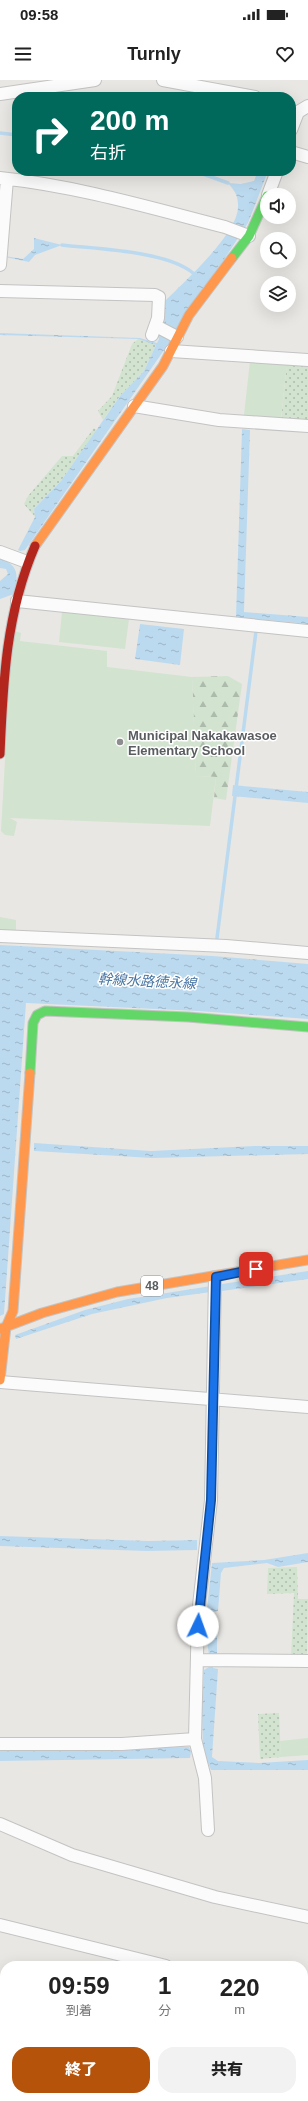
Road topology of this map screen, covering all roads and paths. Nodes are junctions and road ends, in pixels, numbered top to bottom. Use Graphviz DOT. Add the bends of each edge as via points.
graph roads {
  1 [pos="95,80"];
  2 [pos="165,80"];
  3 [pos="12,92"];
  4 [pos="14,92"];
  5 [pos="229,92"];
  6 [pos="0,94"];
  7 [pos="296,153"];
  8 [pos="308,157"];
  9 [pos="275,176"];
  10 [pos="3,179"];
  11 [pos="270,188"];
  12 [pos="260,212"];
  13 [pos="249,236"];
  14 [pos="0,265"];
  15 [pos="0,291"];
  16 [pos="177,337"];
  17 [pos="171,351"];
  18 [pos="308,360"];
  19 [pos="134,406"];
  20 [pos="308,426"];
  21 [pos="0,552"];
  22 [pos="27,562"];
  23 [pos="17,601"];
  24 [pos="308,631"];
  25 [pos="0,754"];
  26 [pos="0,936"];
  27 [pos="308,953"];
  28 [pos="308,1027"];
  29 [pos="308,1260"];
  30 [pos="216,1277"];
  31 [pos="3,1328"];
  32 [pos="0,1381"];
  33 [pos="214,1399"];
  34 [pos="308,1407"];
  35 [pos="207,1660"];
  36 [pos="308,1661"];
  37 [pos="195,1739"];
  38 [pos="0,1744"];
  39 [pos="0,1824"];
  40 [pos="208,1830"];
  41 [pos="308,1917"];
  42 [pos="0,1925"];
  43 [pos="146,1961"];
  1 -- 4 [label="street"];
  2 -- 5 [label="street"];
  3 -- 6 [label="street"];
  7 -- 8 [label="street"];
  9 -- 11 [label="street"];
  10 -- 13 [label="street" via="74,189 225,227"];
  10 -- 14 [label="street"];
  12 -- 13 [label="street"];
  13 -- 16 [label="street" via="203,294"];
  15 -- 16 [label="street" via="155,295 159,298 154,331"];
  16 -- 17 [label="street"];
  17 -- 18 [label="street"];
  17 -- 19 [label="street"];
  19 -- 20 [label="street" via="219,420"];
  19 -- 22 [label="street" via="36,544"];
  21 -- 22 [label="street"];
  22 -- 23 [label="street"];
  23 -- 24 [label="street"];
  23 -- 25 [label="street" via="6,650"];
  26 -- 27 [label="street" via="226,946"];
  28 -- 31 [label="street" via="188,1017 46,1011 37,1015 33,1023 13,1311"];
  29 -- 30 [label="street, 48"];
  30 -- 31 [label="street, 48" via="117,1292 42,1313"];
  30 -- 33 [label="street"];
  31 -- 32 [label="street"];
  32 -- 33 [label="street"];
  33 -- 34 [label="street"];
  33 -- 35 [label="street" via="211,1500 198,1614"];
  35 -- 36 [label="street"];
  35 -- 37 [label="street"];
  37 -- 38 [label="street" via="122,1744"];
  37 -- 40 [label="street" via="205,1778"];
  39 -- 41 [label="street" via="72,1855 215,1897"];
  42 -- 43 [label="street"];
}
